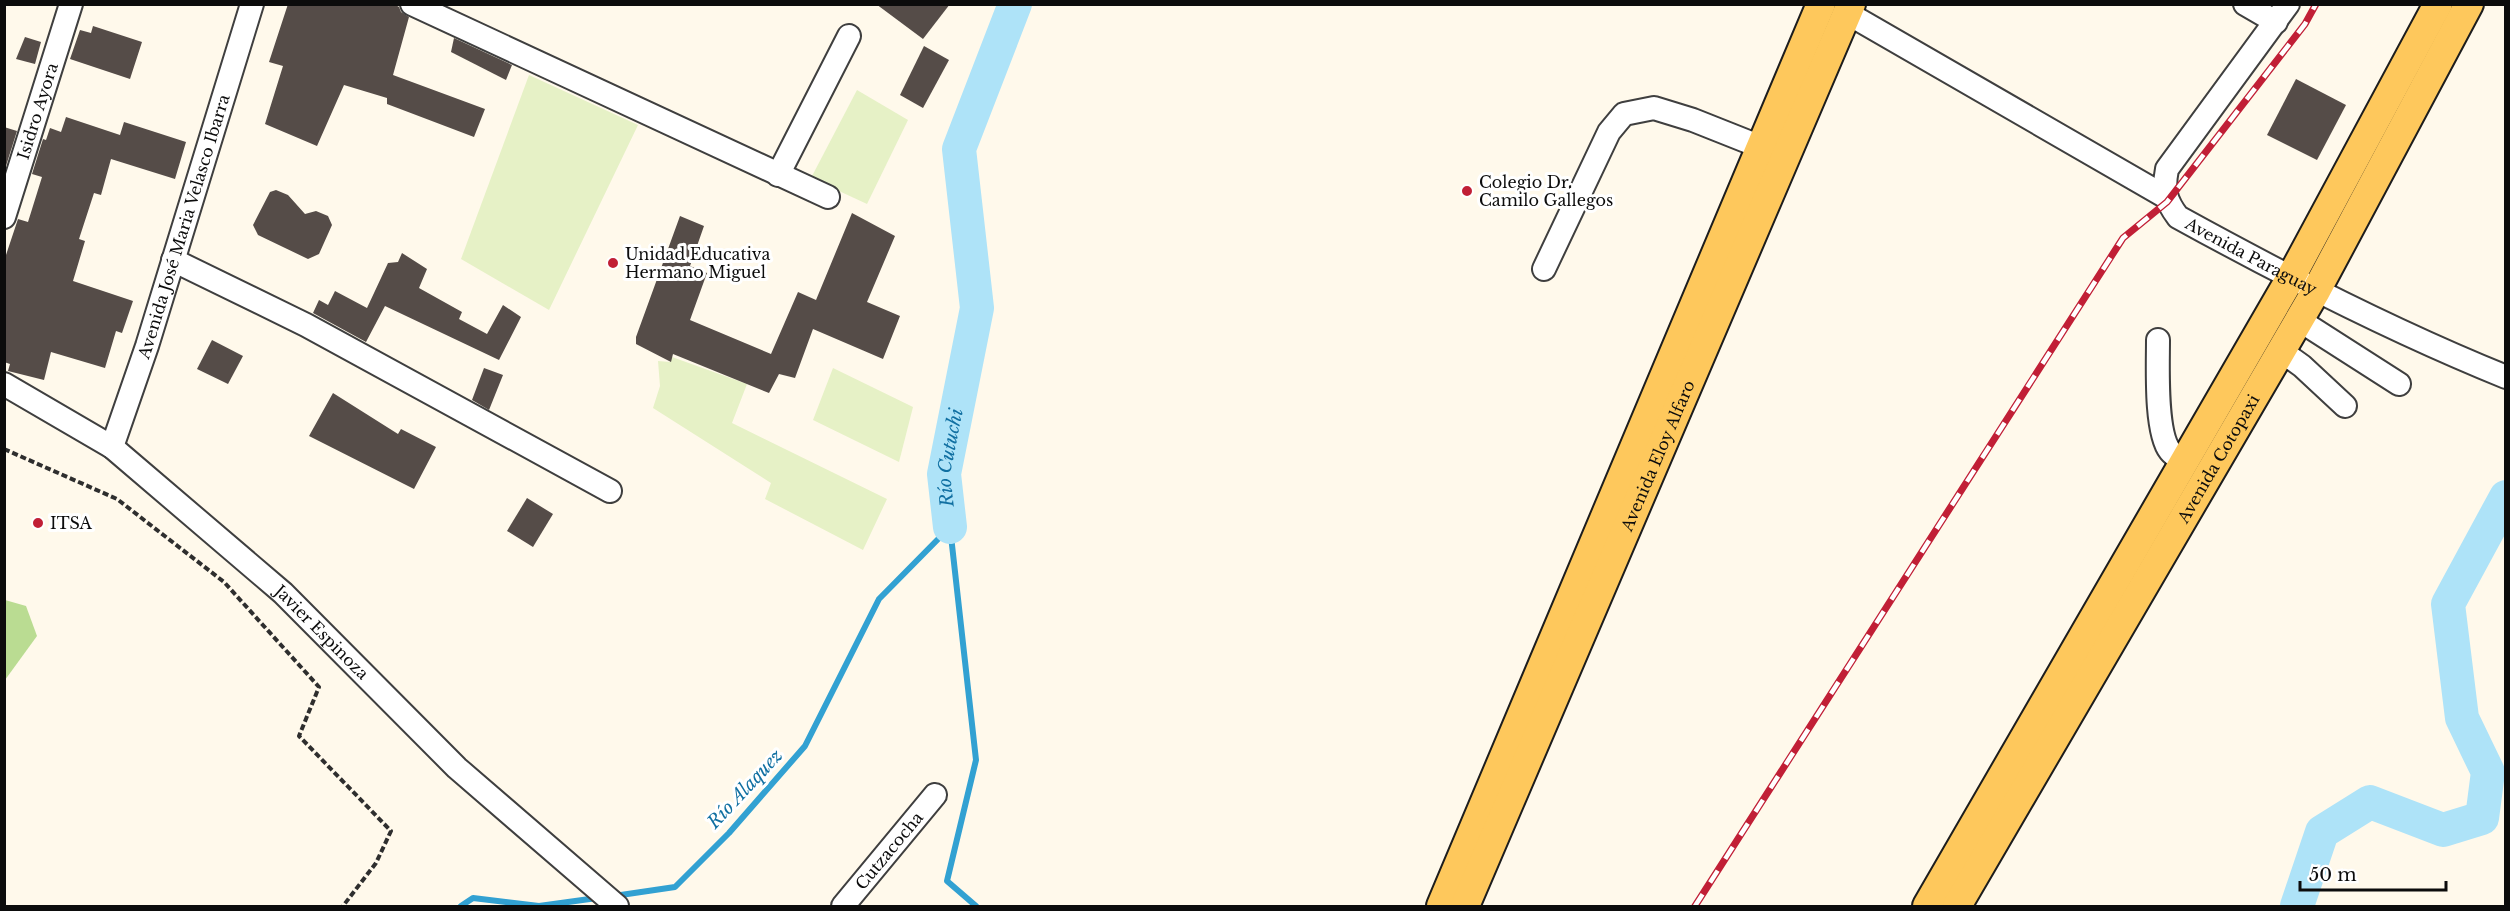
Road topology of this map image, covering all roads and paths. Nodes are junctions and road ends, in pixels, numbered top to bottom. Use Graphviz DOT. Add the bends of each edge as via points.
graph roads {
  1 [pos="71,4"];
  2 [pos="412,4"];
  3 [pos="2245,4"];
  4 [pos="2438,4"];
  5 [pos="2469,4"];
  6 [pos="249,5"];
  7 [pos="1840,7"];
  8 [pos="2282,13"];
  9 [pos="849,36"];
  10 [pos="1761,147"];
  11 [pos="778,175"];
  12 [pos="828,197"];
  13 [pos="2166,197"];
  14 [pos="4,217"];
  15 [pos="173,260"];
  16 [pos="1544,269"];
  17 [pos="2290,279"];
  18 [pos="2316,291"];
  19 [pos="2299,320"];
  20 [pos="2158,340"];
  21 [pos="2281,351"];
  22 [pos="2505,377"];
  23 [pos="4,384"];
  24 [pos="2400,384"];
  25 [pos="2345,406"];
  26 [pos="112,447"];
  27 [pos="4,449"];
  28 [pos="2185,463"];
  29 [pos="610,490"];
  30 [pos="935,795"];
  31 [pos="343,906"];
  32 [pos="617,906"];
  33 [pos="843,906"];
  34 [pos="1441,906"];
  35 [pos="1465,906"];
  36 [pos="1927,906"];
  37 [pos="1957,906"];
  1 -- 14 [label="street, Isidro Ayora"];
  2 -- 11 [label="street"];
  3 -- 8 [label="street"];
  4 -- 17 [label="main road, Avenida Cotopaxi"];
  5 -- 18 [label="main road, Avenida Cotopaxi"];
  6 -- 15 [label="street, Avenida José Maria Velasco Ibarra"];
  7 -- 10 [label="main road, Avenida Eloy Alfaro"];
  7 -- 13 [label="street"];
  7 -- 35 [label="main road, Avenida Eloy Alfaro"];
  8 -- 13 [label="street" via="2167,169"];
  9 -- 11 [label="street"];
  10 -- 16 [label="street" via="1654,108 1624,114 1609,132"];
  10 -- 34 [label="main road, Avenida Eloy Alfaro"];
  11 -- 12 [label="street"];
  13 -- 17 [label="street, Avenida Paraguay" via="2178,217"];
  15 -- 26 [label="street, Avenida José Maria Velasco Ibarra"];
  15 -- 29 [label="street" via="306,325"];
  17 -- 18 [label="street, Avenida Paraguay"];
  17 -- 28 [label="main road, Avenida Cotopaxi"];
  18 -- 19 [label="main road, Avenida Cotopaxi"];
  18 -- 22 [label="street, Avenida Paraguay" via="2427,345"];
  19 -- 21 [label="main road, Avenida Cotopaxi"];
  19 -- 24 [label="street"];
  20 -- 28 [label="street" via="2159,402 2166,441 2170,451"];
  21 -- 25 [label="street"];
  21 -- 37 [label="main road, Avenida Cotopaxi"];
  23 -- 26 [label="street, Javier Espinoza"];
  26 -- 32 [label="street, Javier Espinoza" via="283,593 458,768"];
  27 -- 31 [label="path" via="117,499 224,582 319,687 299,736 391,831 376,863"];
  28 -- 36 [label="main road, Avenida Cotopaxi"];
  30 -- 33 [label="street, Cutzacocha"];
}
